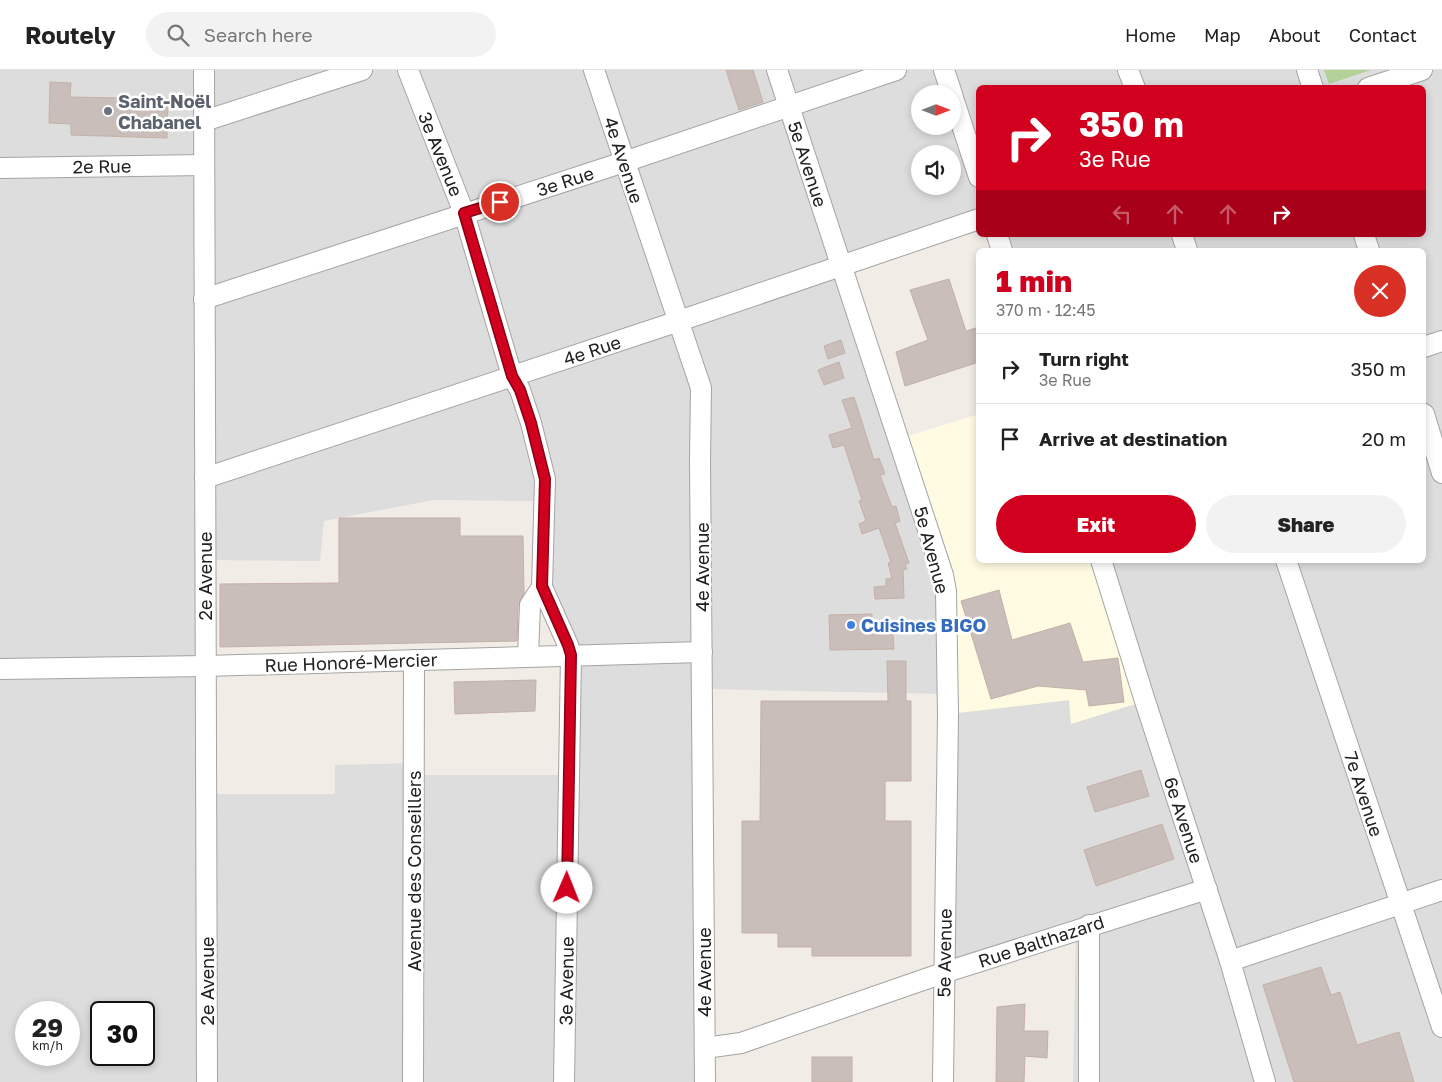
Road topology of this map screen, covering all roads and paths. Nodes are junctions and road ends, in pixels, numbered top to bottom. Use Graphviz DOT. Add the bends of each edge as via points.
graph roads {
  1 [pos="204,70"];
  2 [pos="362,70"];
  3 [pos="408,70"];
  4 [pos="594,70"];
  5 [pos="777,70"];
  6 [pos="896,70"];
  7 [pos="944,70"];
  8 [pos="1128,70"];
  9 [pos="1307,70"];
  10 [pos="1422,70"];
  11 [pos="949,85"];
  12 [pos="1134,85"];
  13 [pos="1312,85"];
  14 [pos="1377,85"];
  15 [pos="789,105"];
  16 [pos="204,121"];
  17 [pos="961,122"];
  18 [pos="624,162"];
  19 [pos="204,165"];
  20 [pos="0,168"];
  21 [pos="976,168"];
  22 [pos="464,213"];
  23 [pos="976,220"];
  24 [pos="842,266"];
  25 [pos="204,299"];
  26 [pos="679,321"];
  27 [pos="1442,341"];
  28 [pos="1426,346"];
  29 [pos="512,376"];
  30 [pos="1426,421"];
  31 [pos="1442,473"];
  32 [pos="205,478"];
  33 [pos="1102,563"];
  34 [pos="1287,563"];
  35 [pos="542,586"];
  36 [pos="702,652"];
  37 [pos="571,655"];
  38 [pos="528,656"];
  39 [pos="414,660"];
  40 [pos="206,666"];
  41 [pos="0,669"];
  42 [pos="1207,888"];
  43 [pos="1442,890"];
  44 [pos="1401,904"];
  45 [pos="1089,925"];
  46 [pos="1230,961"];
  47 [pos="943,973"];
  48 [pos="1442,1027"];
  49 [pos="705,1048"];
  50 [pos="207,1082"];
  51 [pos="413,1082"];
  52 [pos="564,1082"];
  53 [pos="705,1082"];
  54 [pos="943,1082"];
  55 [pos="1089,1082"];
  56 [pos="1264,1082"];
  1 -- 16 [label="street, 2e Avenue"];
  2 -- 16 [label="street"];
  3 -- 22 [label="street, 3e Avenue"];
  4 -- 18 [label="street, 4e Avenue"];
  5 -- 15 [label="street, 5e Avenue"];
  6 -- 15 [label="street, 3e Rue"];
  7 -- 11 [label="street"];
  8 -- 12 [label="street"];
  9 -- 13 [label="street"];
  10 -- 14 [label="street"];
  15 -- 18 [label="street, 3e Rue"];
  15 -- 24 [label="street, 5e Avenue"];
  16 -- 19 [label="street, 2e Avenue"];
  17 -- 21 [label="street"];
  18 -- 22 [label="street, 3e Rue"];
  18 -- 26 [label="street, 4e Avenue"];
  19 -- 20 [label="street, 2e Rue"];
  19 -- 25 [label="street, 2e Avenue"];
  22 -- 25 [label="street, 3e Rue"];
  22 -- 29 [label="street, 3e Avenue"];
  23 -- 24 [label="street, 4e Rue"];
  24 -- 26 [label="street, 4e Rue"];
  24 -- 47 [label="street, 5e Avenue" via="943,575 948,694"];
  25 -- 32 [label="street, 2e Avenue"];
  26 -- 29 [label="street, 4e Rue"];
  26 -- 36 [label="street, 4e Avenue" via="701,388"];
  27 -- 28 [label="street"];
  29 -- 32 [label="street, 4e Rue"];
  29 -- 35 [label="street, 3e Avenue" via="531,423 545,479"];
  30 -- 31 [label="street"];
  32 -- 40 [label="street, 2e Avenue"];
  33 -- 42 [label="street, 6e Avenue"];
  34 -- 44 [label="street, 7e Avenue"];
  35 -- 37 [label="street, 3e Avenue"];
  35 -- 38 [label="street, 3e Avenue" via="530,605"];
  36 -- 37 [label="street, Rue Honoré-Mercier"];
  36 -- 49 [label="street, 4e Avenue"];
  37 -- 38 [label="street, Rue Honoré-Mercier"];
  37 -- 52 [label="street, 3e Avenue"];
  38 -- 39 [label="street, Rue Honoré-Mercier"];
  39 -- 40 [label="street, Rue Honoré-Mercier"];
  39 -- 51 [label="street, Avenue des Conseillers"];
  40 -- 41 [label="street, Rue Honoré-Mercier"];
  40 -- 50 [label="street, 2e Avenue"];
  42 -- 45 [label="street, Rue Balthazard"];
  42 -- 46 [label="street, 6e Avenue"];
  43 -- 44 [label="street"];
  44 -- 46 [label="street"];
  44 -- 48 [label="street, 7e Avenue"];
  45 -- 47 [label="street, Rue Balthazard"];
  45 -- 55 [label="street"];
  46 -- 56 [label="street, 6e Avenue"];
  47 -- 49 [label="street, Rue Balthazard" via="741,1043"];
  47 -- 54 [label="street, 5e Avenue"];
  49 -- 53 [label="street, 4e Avenue"];
}
